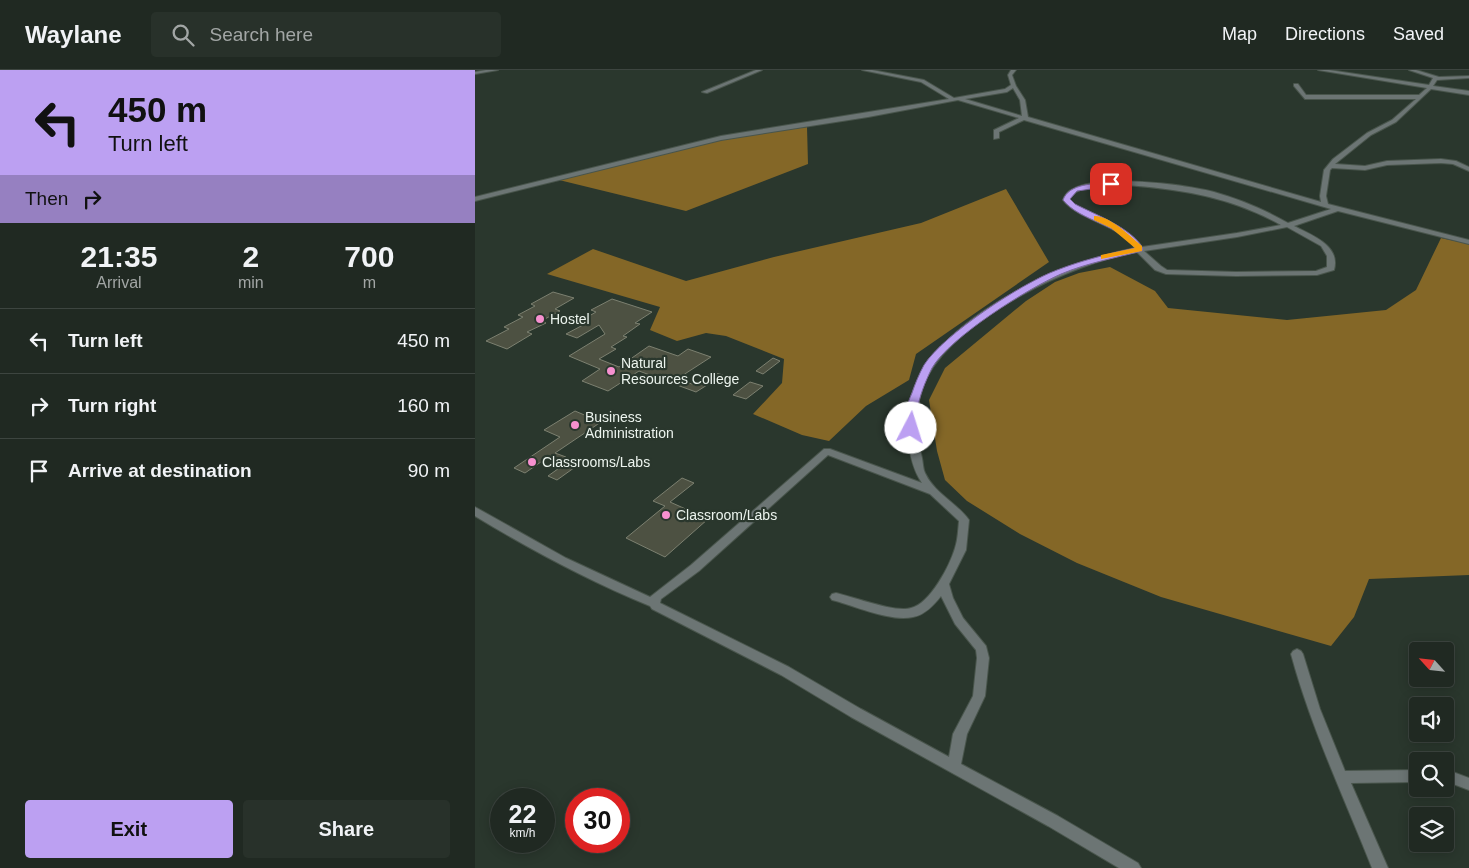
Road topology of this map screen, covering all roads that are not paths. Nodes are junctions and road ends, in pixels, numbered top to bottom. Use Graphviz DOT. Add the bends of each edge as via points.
graph roads {
  1 [pos="496,70"];
  2 [pos="760,70"];
  3 [pos="864,70"];
  4 [pos="1014,70"];
  5 [pos="1320,70"];
  6 [pos="1411,70"];
  7 [pos="1337,72"];
  8 [pos="475,73"];
  9 [pos="1469,77"];
  10 [pos="1437,78"];
  11 [pos="1296,85"];
  12 [pos="1014,87"];
  13 [pos="1430,87"];
  14 [pos="705,92"];
  15 [pos="1469,93"];
  16 [pos="1421,96"];
  17 [pos="956,100"];
  18 [pos="1023,119"];
  19 [pos="997,138"];
  20 [pos="1330,166"];
  21 [pos="1469,169"];
  22 [pos="475,199"];
  23 [pos="1325,205"];
  24 [pos="1337,208"];
  25 [pos="1287,225"];
  26 [pos="1469,242"];
  27 [pos="1139,249"];
  28 [pos="936,492"];
  29 [pos="475,510"];
  30 [pos="943,582"];
  31 [pos="836,597"];
  32 [pos="654,603"];
  33 [pos="1297,654"];
  34 [pos="954,766"];
  35 [pos="1409,776"];
  36 [pos="1341,777"];
  37 [pos="1454,778"];
  38 [pos="1469,784"];
  39 [pos="1130,867"];
  40 [pos="1380,868"];
  1 -- 8 [label="street"];
  2 -- 14 [label="street"];
  3 -- 17 [label="street" via="921,81"];
  4 -- 12 [label="street" via="1010,75"];
  5 -- 7 [label="street"];
  6 -- 10 [label="street"];
  7 -- 13 [label="street"];
  9 -- 10 [label="street"];
  10 -- 13 [label="street"];
  11 -- 16 [label="street" via="1305,97"];
  12 -- 17 [label="street"];
  12 -- 18 [label="street" via="1025,102"];
  13 -- 15 [label="street"];
  13 -- 16 [label="street"];
  16 -- 20 [label="street" via="1394,121 1369,134"];
  17 -- 18 [label="street"];
  17 -- 22 [label="street" via="721,138"];
  18 -- 19 [label="street" via="996,131"];
  18 -- 23 [label="street"];
  20 -- 21 [label="street" via="1365,168 1387,163 1441,161 1454,162"];
  20 -- 23 [label="street" via="1324,186"];
  23 -- 24 [label="street"];
  24 -- 25 [label="street"];
  24 -- 26 [label="street"];
  25 -- 27 [label="street"];
  25 -- 27 [label="street" via="1327,248 1331,268 1317,274 1170,273 1158,268"];
  25 -- 27 [label="street" via="1227,198 1155,185 1097,185 1068,195 1067,200 1072,206 1114,227"];
  27 -- 28 [label="street" via="1058,272 988,312 939,353 922,379 911,417 912,439 921,476"];
  28 -- 30 [label="street" via="964,520 960,551"];
  28 -- 32 [label="street" via="827,451 695,568 656,597"];
  29 -- 32 [label="street" via="533,547 608,585"];
  30 -- 31 [label="street" via="929,603 912,613"];
  30 -- 34 [label="street" via="959,621 978,642 983,658 979,696 960,734"];
  32 -- 34 [label="street" via="785,671"];
  33 -- 36 [label="street" via="1309,695"];
  34 -- 39 [label="street"];
  35 -- 36 [label="street"];
  36 -- 40 [label="street"];
  37 -- 38 [label="street"];
}
